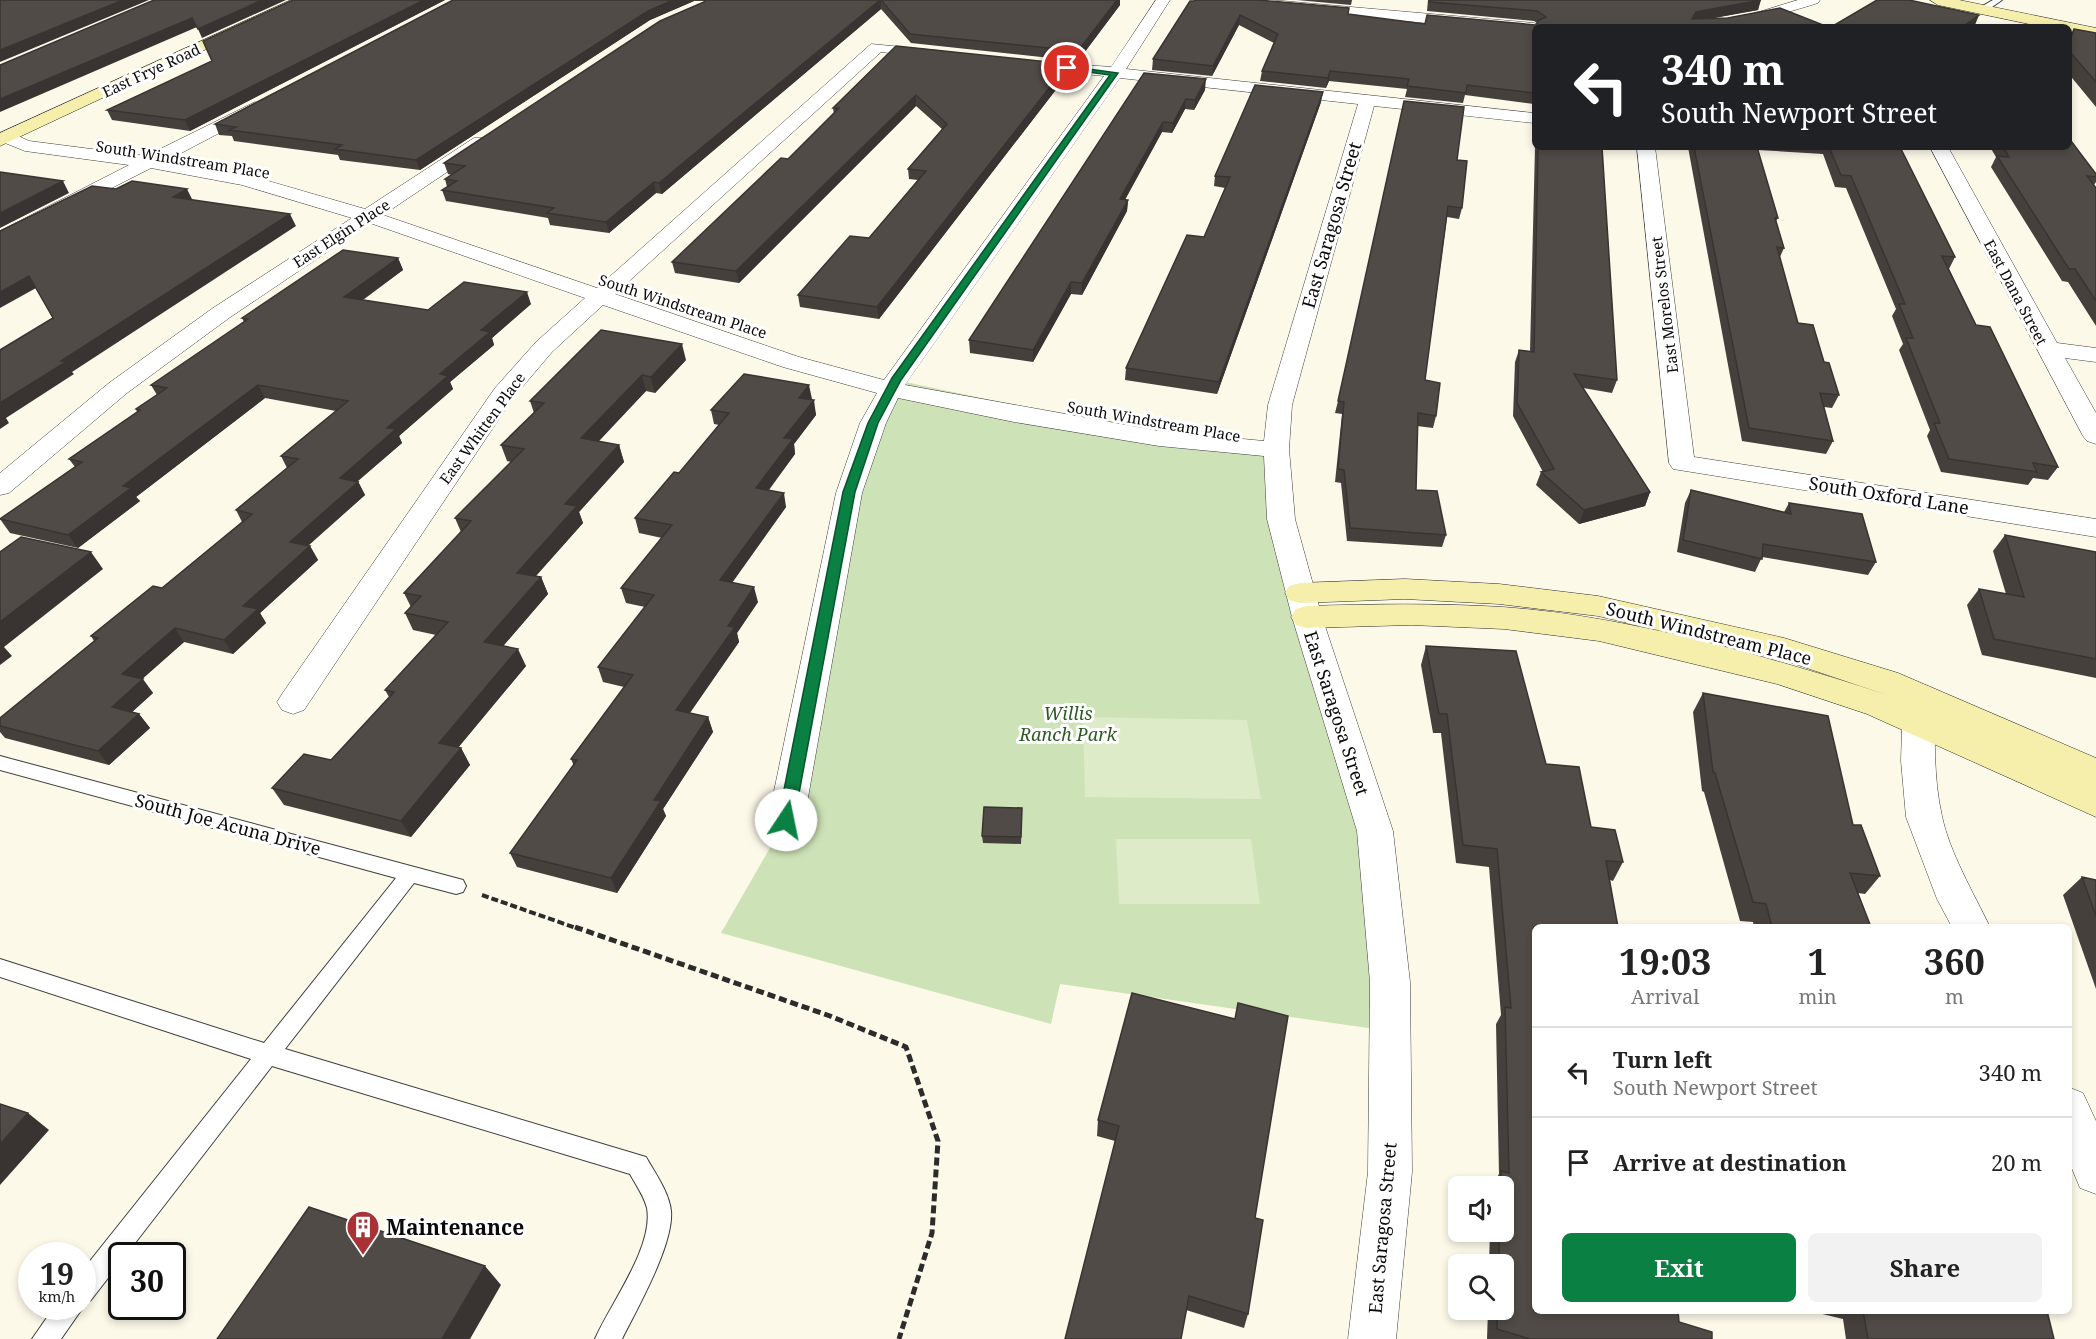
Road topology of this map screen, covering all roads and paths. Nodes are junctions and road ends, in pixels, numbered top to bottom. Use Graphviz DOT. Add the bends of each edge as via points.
graph roads {
  1 [pos="303,0"];
  2 [pos="1163,0"];
  3 [pos="1222,0"];
  4 [pos="1392,0"];
  5 [pos="1813,0"];
  6 [pos="1938,0"];
  7 [pos="1998,0"];
  8 [pos="1982,10"];
  9 [pos="1388,15"];
  10 [pos="1717,24"];
  11 [pos="2052,24"];
  12 [pos="1532,28"];
  13 [pos="2072,28"];
  14 [pos="2096,33"];
  15 [pos="948,55"];
  16 [pos="1008,61"];
  17 [pos="1115,73"];
  18 [pos="271,98"];
  19 [pos="1367,101"];
  20 [pos="1532,118"];
  21 [pos="500,129"];
  22 [pos="3,139"];
  23 [pos="1646,150"];
  24 [pos="1941,150"];
  25 [pos="156,158"];
  26 [pos="374,212"];
  27 [pos="0,239"];
  28 [pos="607,290"];
  29 [pos="2046,348"];
  30 [pos="2096,355"];
  31 [pos="896,381"];
  32 [pos="2096,436"];
  33 [pos="1276,449"];
  34 [pos="1682,463"];
  35 [pos="0,487"];
  36 [pos="2096,528"];
  37 [pos="1303,605"];
  38 [pos="293,702"];
  39 [pos="1918,708"];
  40 [pos="0,763"];
  41 [pos="2096,774"];
  42 [pos="2096,803"];
  43 [pos="786,820"];
  44 [pos="410,874"];
  45 [pos="456,886"];
  46 [pos="1969,924"];
  47 [pos="0,968"];
  48 [pos="267,1054"];
  49 [pos="2072,1116"];
  50 [pos="2096,1172"];
  51 [pos="96,1274"];
  52 [pos="60,1320"];
  53 [pos="45,1339"];
  54 [pos="608,1339"];
  55 [pos="899,1339"];
  56 [pos="1372,1339"];
  1 -- 22 [label="street, East Frye Road"];
  2 -- 17 [label="street"];
  3 -- 9 [label="street"];
  4 -- 9 [label="street"];
  5 -- 10 [label="street" via="1754,18"];
  6 -- 8 [label="street"];
  7 -- 8 [label="lane"];
  8 -- 11 [label="street"];
  9 -- 12 [label="street"];
  13 -- 14 [label="street"];
  15 -- 28 [label="street, East Whitten Place" via="877,47"];
  16 -- 17 [label="street"];
  17 -- 19 [label="street"];
  17 -- 31 [label="street"];
  18 -- 25 [label="street"];
  19 -- 20 [label="street"];
  19 -- 33 [label="street, East Saragosa Street" via="1280,405"];
  21 -- 26 [label="street, East Elgin Place"];
  22 -- 25 [label="street, South Windstream Place" via="25,146"];
  23 -- 34 [label="street, East Morelos Street"];
  24 -- 29 [label="street, East Dana Street"];
  25 -- 26 [label="street, South Windstream Place"];
  25 -- 27 [label="street"];
  26 -- 28 [label="street, South Windstream Place"];
  26 -- 35 [label="street, East Elgin Place" via="221,312 118,388"];
  28 -- 31 [label="street, South Windstream Place" via="792,362"];
  28 -- 38 [label="street, East Whitten Place" via="544,347 504,393"];
  29 -- 30 [label="street"];
  29 -- 32 [label="street, East Dana Street"];
  31 -- 33 [label="street, South Windstream Place" via="1014,414 1228,449"];
  31 -- 43 [label="street" via="873,423 849,492"];
  33 -- 37 [label="street, East Saragosa Street" via="1281,519"];
  34 -- 36 [label="street, South Oxford Lane"];
  37 -- 39 [label="street, South Windstream Place" via="1504,618 1599,630 1782,673 1879,705"];
  37 -- 56 [label="street, East Saragosa Street" via="1375,831 1390,982 1390,1172"];
  39 -- 41 [label="street, South Windstream Place" via="2011,734"];
  39 -- 42 [label="street, South Windstream Place"];
  39 -- 46 [label="street" via="1924,818"];
  40 -- 44 [label="lane, South Joe Acuna Drive"];
  44 -- 45 [label="lane, South Joe Acuna Drive"];
  44 -- 48 [label="lane"];
  45 -- 55 [label="path" via="830,1016 906,1047 938,1141 932,1233"];
  47 -- 48 [label="lane"];
  48 -- 51 [label="lane"];
  48 -- 54 [label="lane" via="638,1166 660,1213 651,1248"];
  49 -- 50 [label="street"];
  52 -- 53 [label="lane"];
}
